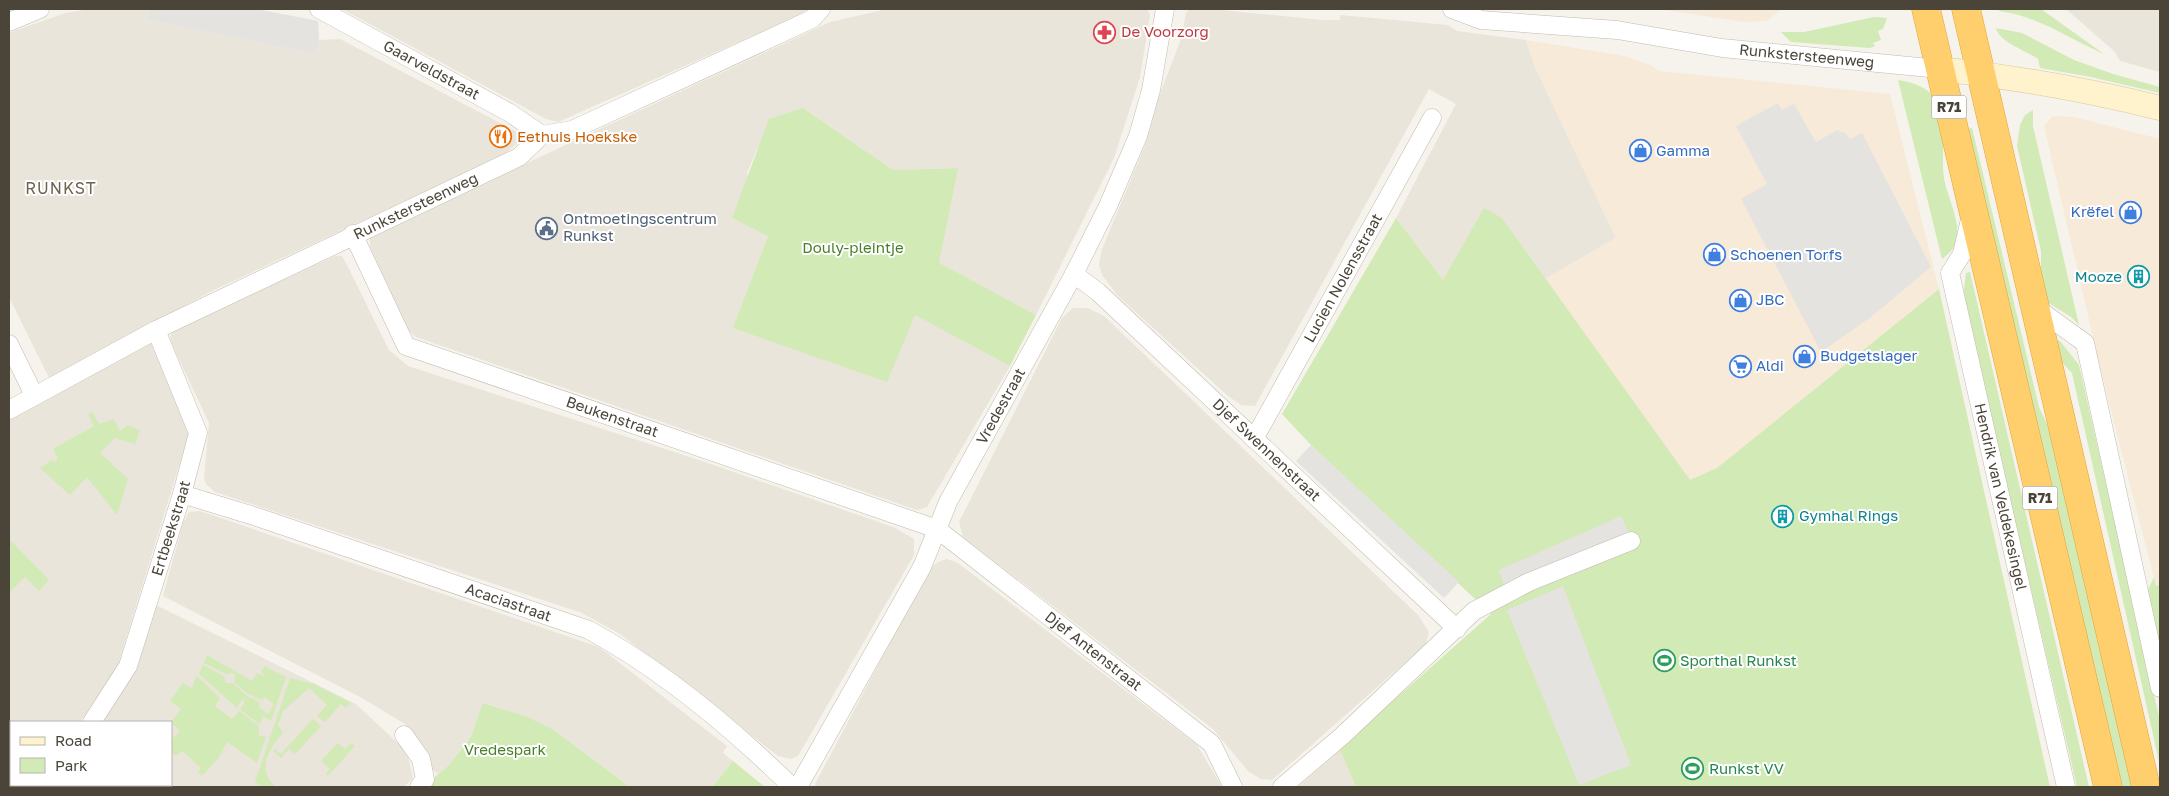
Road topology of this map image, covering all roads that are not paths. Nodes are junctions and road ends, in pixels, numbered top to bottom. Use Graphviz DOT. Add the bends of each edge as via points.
graph roads {
  1 [pos="40,9"];
  2 [pos="318,9"];
  3 [pos="821,9"];
  4 [pos="1165,9"];
  5 [pos="1452,9"];
  6 [pos="1926,9"];
  7 [pos="1966,9"];
  8 [pos="9,22"];
  9 [pos="1940,69"];
  10 [pos="1980,74"];
  11 [pos="2160,108"];
  12 [pos="1432,118"];
  13 [pos="542,134"];
  14 [pos="1972,209"];
  15 [pos="353,234"];
  16 [pos="1074,274"];
  17 [pos="2035,307"];
  18 [pos="156,330"];
  19 [pos="9,344"];
  20 [pos="34,395"];
  21 [pos="9,410"];
  22 [pos="1254,439"];
  23 [pos="182,494"];
  24 [pos="937,529"];
  25 [pos="1631,541"];
  26 [pos="1457,629"];
  27 [pos="2160,688"];
  28 [pos="93,721"];
  29 [pos="404,736"];
  30 [pos="419,787"];
  31 [pos="792,787"];
  32 [pos="798,787"];
  33 [pos="1233,787"];
  34 [pos="1282,787"];
  35 [pos="2066,787"];
  36 [pos="2108,787"];
  37 [pos="2146,787"];
  1 -- 8 [label="street"];
  2 -- 13 [label="street, Gaarveldstraat" via="510,113"];
  3 -- 13 [label="street" via="812,19 572,130"];
  4 -- 16 [label="street, Vredestraat" via="1151,90 1138,136"];
  5 -- 9 [label="street, Runkstersteenweg" via="1481,20 1617,30 1722,48"];
  6 -- 9 [label="highway, R71"];
  7 -- 10 [label="highway, R71"];
  9 -- 10 [label="street, Runkstersteenweg"];
  9 -- 14 [label="highway, Hendrik van Veldekesingel / R71"];
  10 -- 11 [label="street, Runkstersteenweg" via="2107,95"];
  10 -- 17 [label="highway, R71"];
  12 -- 22 [label="street, Lucien Nolensstraat"];
  13 -- 15 [label="street, Runkstersteenweg" via="519,157"];
  14 -- 35 [label="street, Hendrik van Veldekesingel" via="1962,254 1950,273"];
  14 -- 36 [label="highway, Hendrik van Veldekesingel / R71"];
  15 -- 18 [label="street, Runkstersteenweg"];
  15 -- 24 [label="street, Beukenstraat" via="406,346"];
  16 -- 22 [label="street, Djef Swennenstraat" via="1098,292"];
  16 -- 24 [label="street, Vredestraat" via="948,502"];
  17 -- 27 [label="street" via="2085,343"];
  17 -- 37 [label="highway, R71"];
  18 -- 20 [label="street, Runkstersteenweg"];
  18 -- 23 [label="street, Ertbeekstraat" via="198,434"];
  19 -- 20 [label="street"];
  20 -- 21 [label="street, Runkstersteenweg"];
  22 -- 26 [label="street, Djef Swennenstraat"];
  23 -- 28 [label="street, Ertbeekstraat" via="128,666"];
  23 -- 31 [label="street, Acaciastraat" via="589,630 625,650 747,743"];
  24 -- 32 [label="street, Vredestraat" via="922,567"];
  24 -- 33 [label="street, Djef Antenstraat" via="1212,744"];
  25 -- 26 [label="street" via="1529,582 1474,611"];
  26 -- 34 [label="street"];
  29 -- 30 [label="street" via="421,759 425,779"];
}
